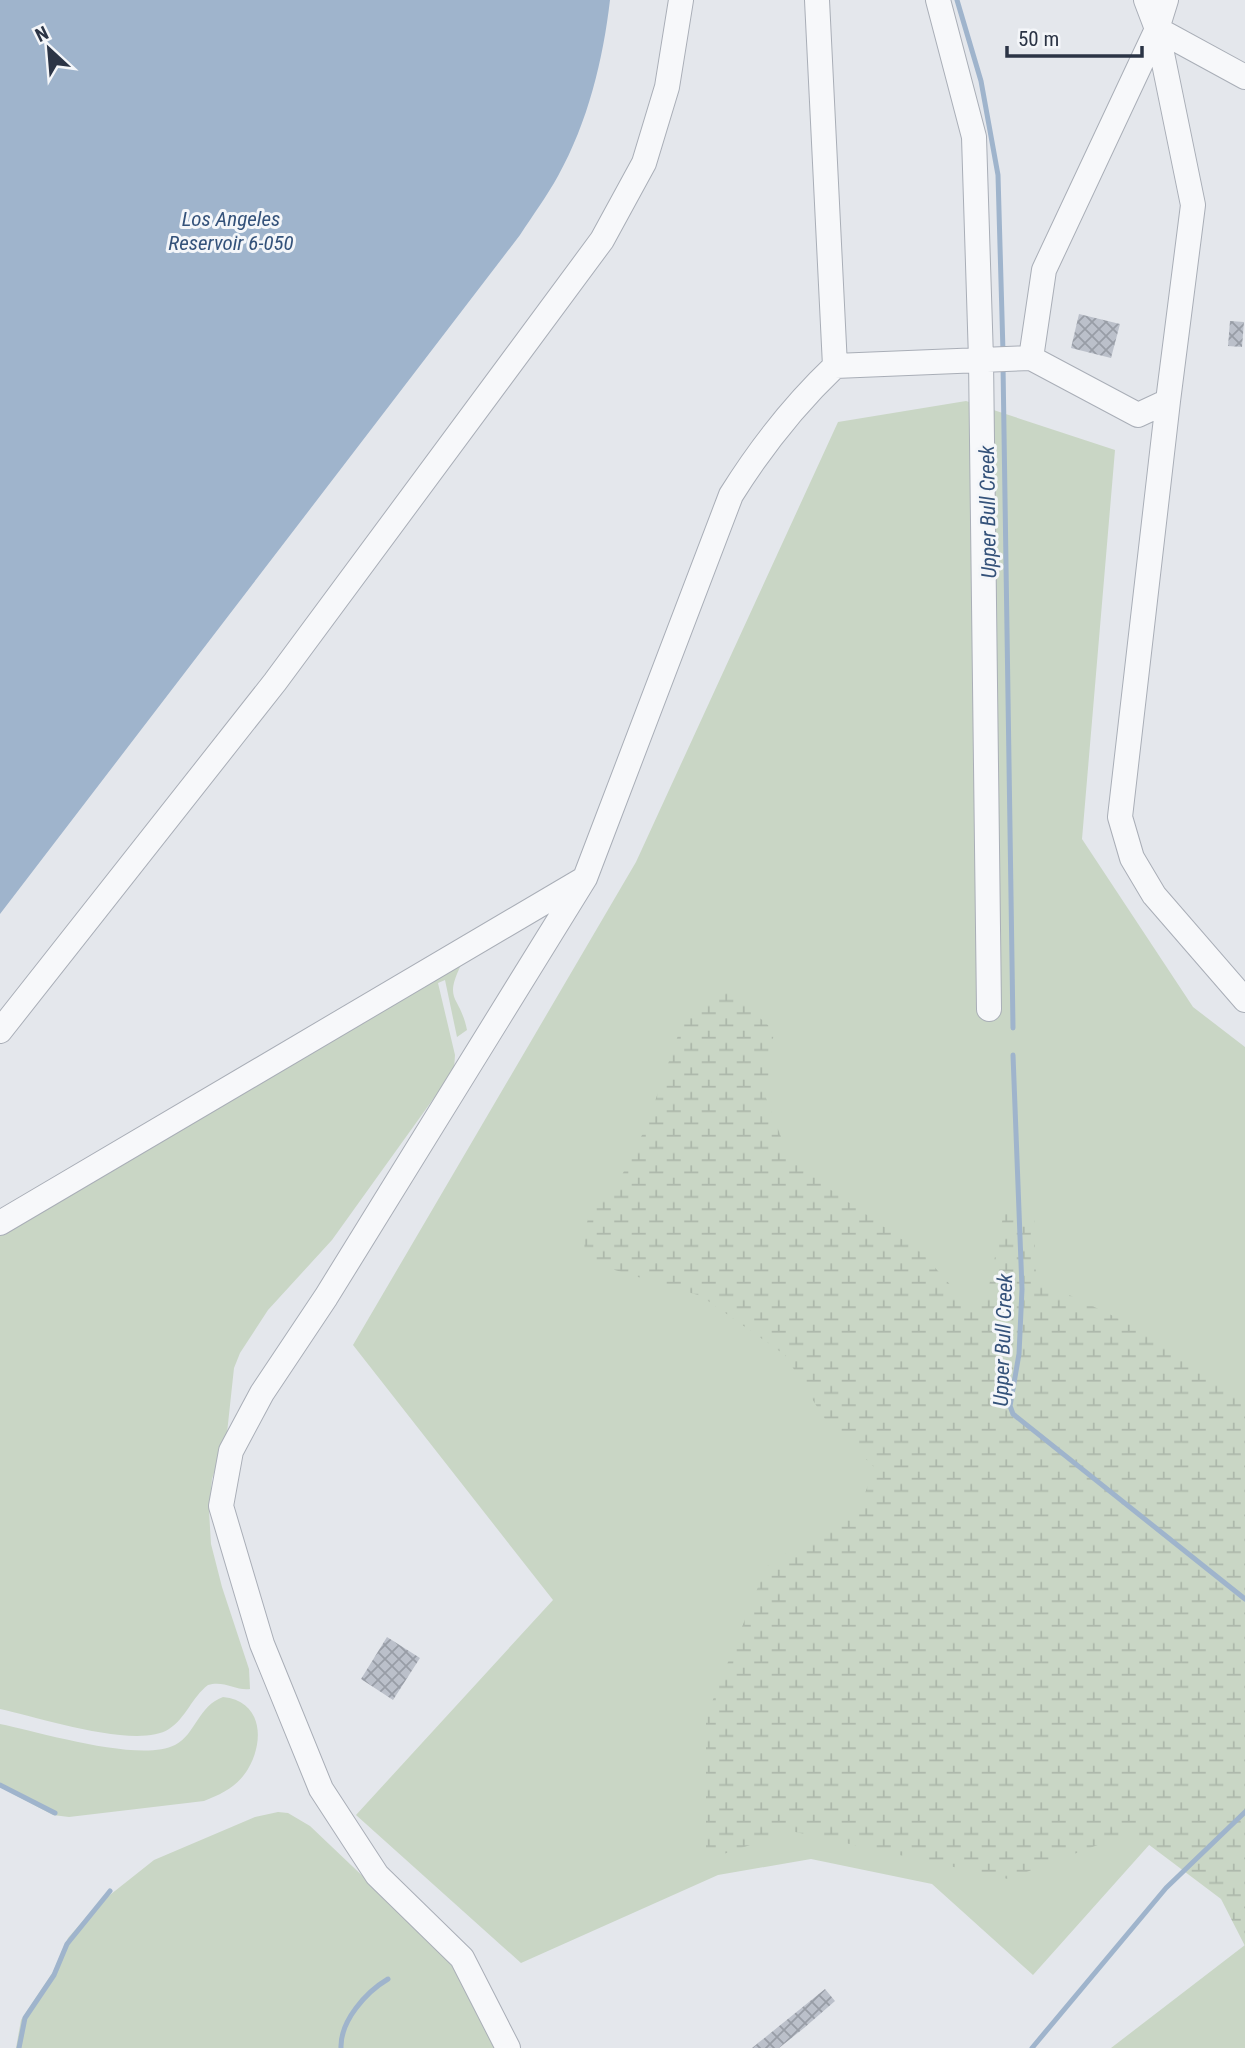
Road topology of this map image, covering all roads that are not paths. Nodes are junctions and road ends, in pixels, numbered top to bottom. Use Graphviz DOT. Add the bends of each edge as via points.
graph roads {
  1 [pos="681,0"];
  2 [pos="817,0"];
  3 [pos="938,0"];
  4 [pos="1146,0"];
  5 [pos="1166,0"];
  6 [pos="1157,29"];
  7 [pos="1245,77"];
  8 [pos="1004,358"];
  9 [pos="835,366"];
  10 [pos="1168,401"];
  11 [pos="585,878"];
  12 [pos="1245,1000"];
  13 [pos="989,1009"];
  14 [pos="0,1031"];
  15 [pos="0,1223"];
  16 [pos="508,2048"];
  1 -- 14 [label="lane" via="667,87 643,163 602,240 275,682"];
  2 -- 9 [label="lane"];
  3 -- 8 [label="lane" via="974,137"];
  4 -- 6 [label="lane"];
  5 -- 6 [label="lane"];
  6 -- 7 [label="lane"];
  6 -- 8 [label="lane"];
  6 -- 10 [label="lane" via="1193,205"];
  8 -- 9 [label="lane"];
  8 -- 10 [label="lane" via="1138,415"];
  8 -- 13 [label="lane"];
  9 -- 11 [label="lane" via="780,424 731,495"];
  10 -- 12 [label="lane" via="1120,817 1132,858 1154,895"];
  11 -- 15 [label="lane"];
  11 -- 16 [label="lane" via="262,1393 231,1451 221,1506 262,1644 321,1789 377,1875 462,1958"];
}
